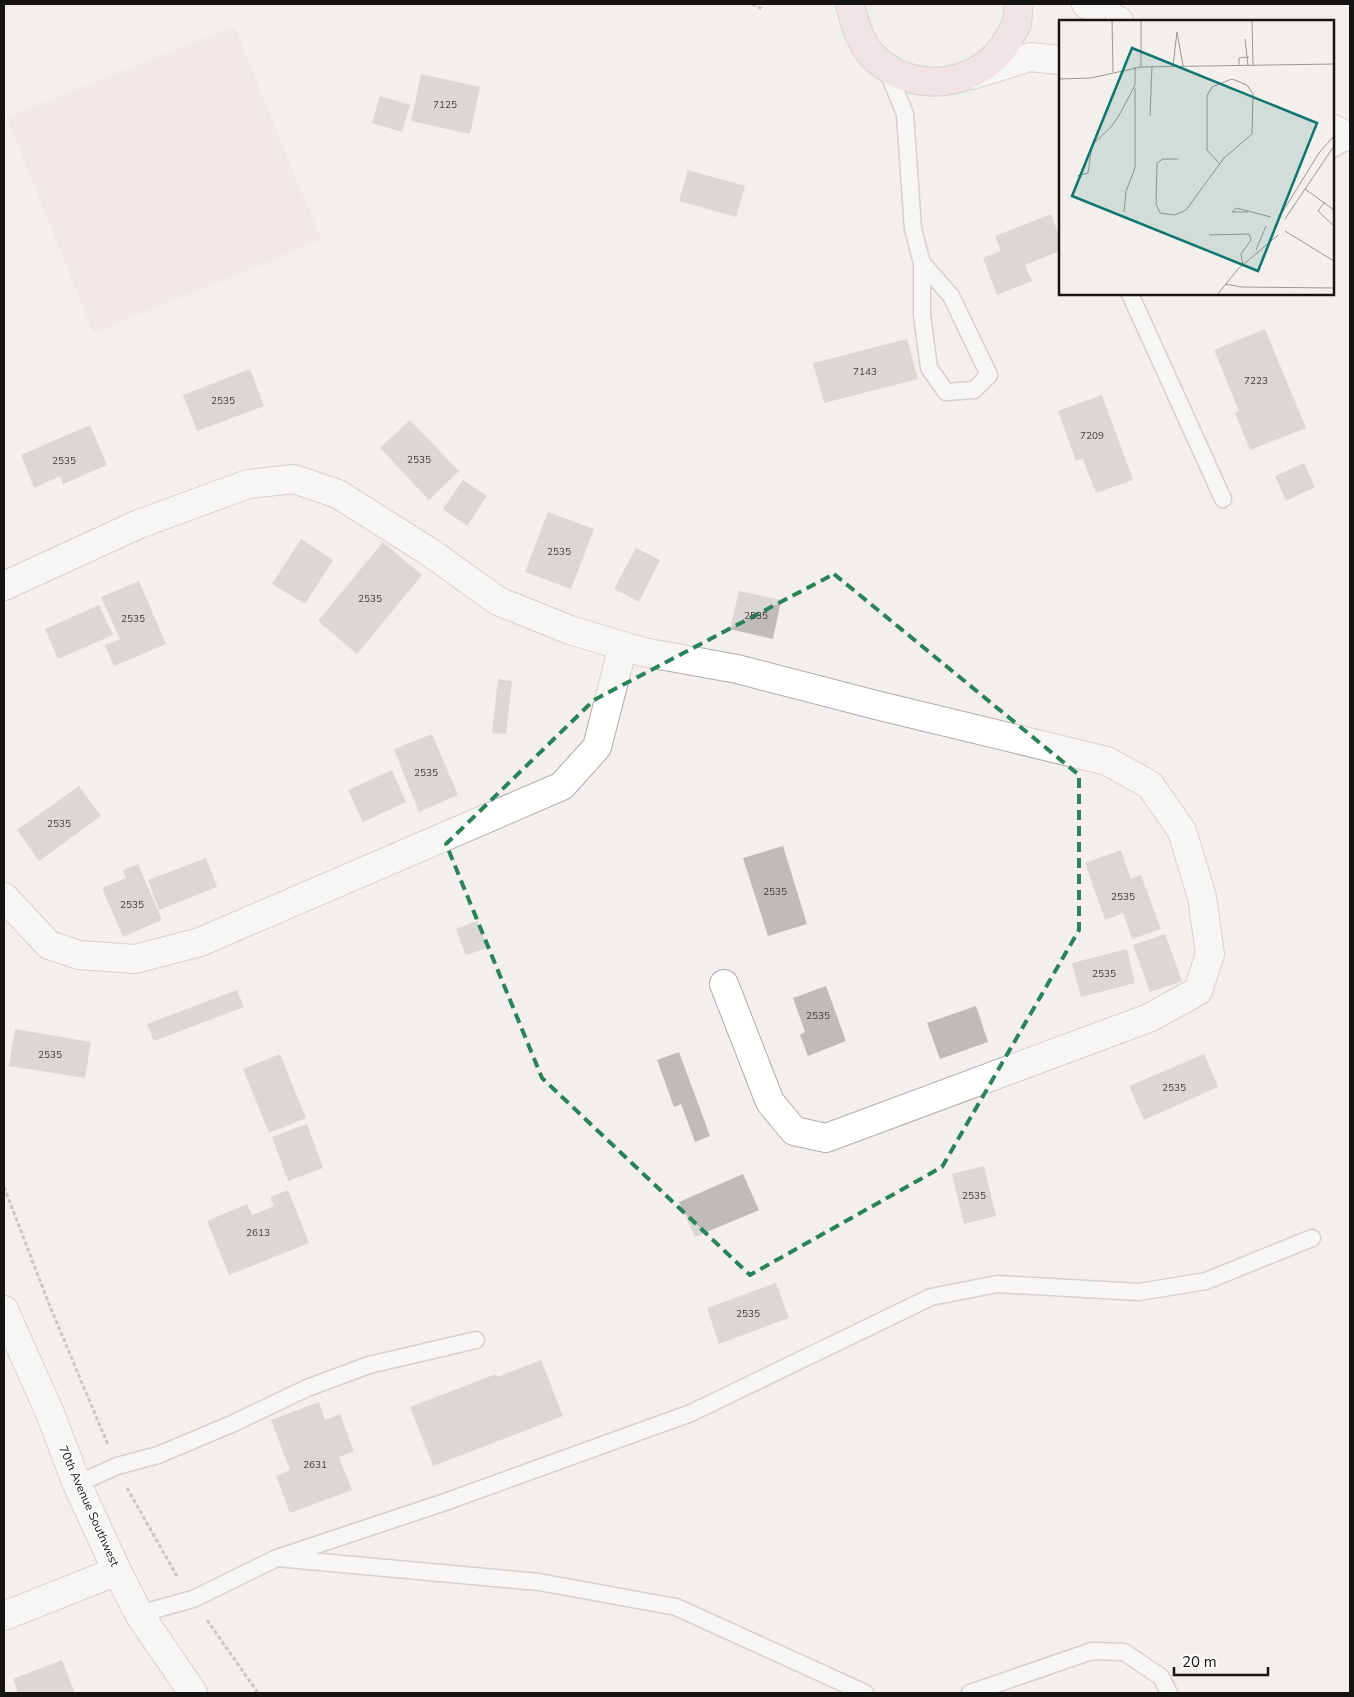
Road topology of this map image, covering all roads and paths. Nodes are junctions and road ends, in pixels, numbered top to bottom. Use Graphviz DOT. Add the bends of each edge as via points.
graph roads {
  1 [pos="752,4"];
  2 [pos="850,4"];
  3 [pos="1019,4"];
  4 [pos="1086,4"];
  5 [pos="762,9"];
  6 [pos="1117,20"];
  7 [pos="1059,60"];
  8 [pos="885,65"];
  9 [pos="971,75"];
  10 [pos="1334,130"];
  11 [pos="1350,138"];
  12 [pos="1334,148"];
  13 [pos="922,263"];
  14 [pos="1130,295"];
  15 [pos="1223,499"];
  16 [pos="4,586"];
  17 [pos="623,646"];
  18 [pos="4,898"];
  19 [pos="724,984"];
  20 [pos="1312,1238"];
  21 [pos="5,1316"];
  22 [pos="476,1340"];
  23 [pos="77,1484"];
  24 [pos="277,1558"];
  25 [pos="118,1571"];
  26 [pos="139,1614"];
  27 [pos="4,1616"];
  28 [pos="193,1693"];
  29 [pos="865,1693"];
  30 [pos="970,1693"];
  31 [pos="1169,1693"];
  1 -- 5 [label="path"];
  2 -- 8 [label="main road" via="858,35 878,61"];
  3 -- 9 [label="main road" via="1016,24 999,55"];
  4 -- 6 [label="street"];
  7 -- 9 [label="street" via="1030,57"];
  8 -- 9 [label="main road" via="906,78 939,83"];
  8 -- 13 [label="lane" via="905,114 913,229"];
  10 -- 11 [label="street"];
  11 -- 12 [label="lane"];
  13 -- 13 [label="lane" via="922,315 930,368 946,392 974,390 989,376 951,296"];
  14 -- 15 [label="lane"];
  16 -- 17 [label="street" via="139,524 248,484 294,479 338,494 431,553 498,601 570,630"];
  17 -- 18 [label="street" via="597,748 562,786 200,942 135,959 79,955 49,945"];
  17 -- 19 [label="street" via="737,669 1107,761 1150,785 1182,831 1202,897 1210,954 1198,991 1149,1018 826,1138 794,1131 770,1102"];
  20 -- 24 [label="lane" via="1206,1281 1140,1292 997,1284 931,1297 691,1413 445,1502"];
  21 -- 23 [label="street, 70th Avenue Southwest" via="50,1413"];
  22 -- 23 [label="lane" via="369,1365 307,1388 158,1455 117,1466"];
  23 -- 25 [label="street, 70th Avenue Southwest"];
  24 -- 26 [label="lane" via="193,1599"];
  24 -- 29 [label="lane" via="539,1582 676,1607"];
  25 -- 26 [label="street, 70th Avenue Southwest"];
  25 -- 27 [label="street"];
  26 -- 28 [label="street, 70th Avenue Southwest"];
  30 -- 31 [label="lane" via="1092,1651 1124,1652 1160,1677"];
}
